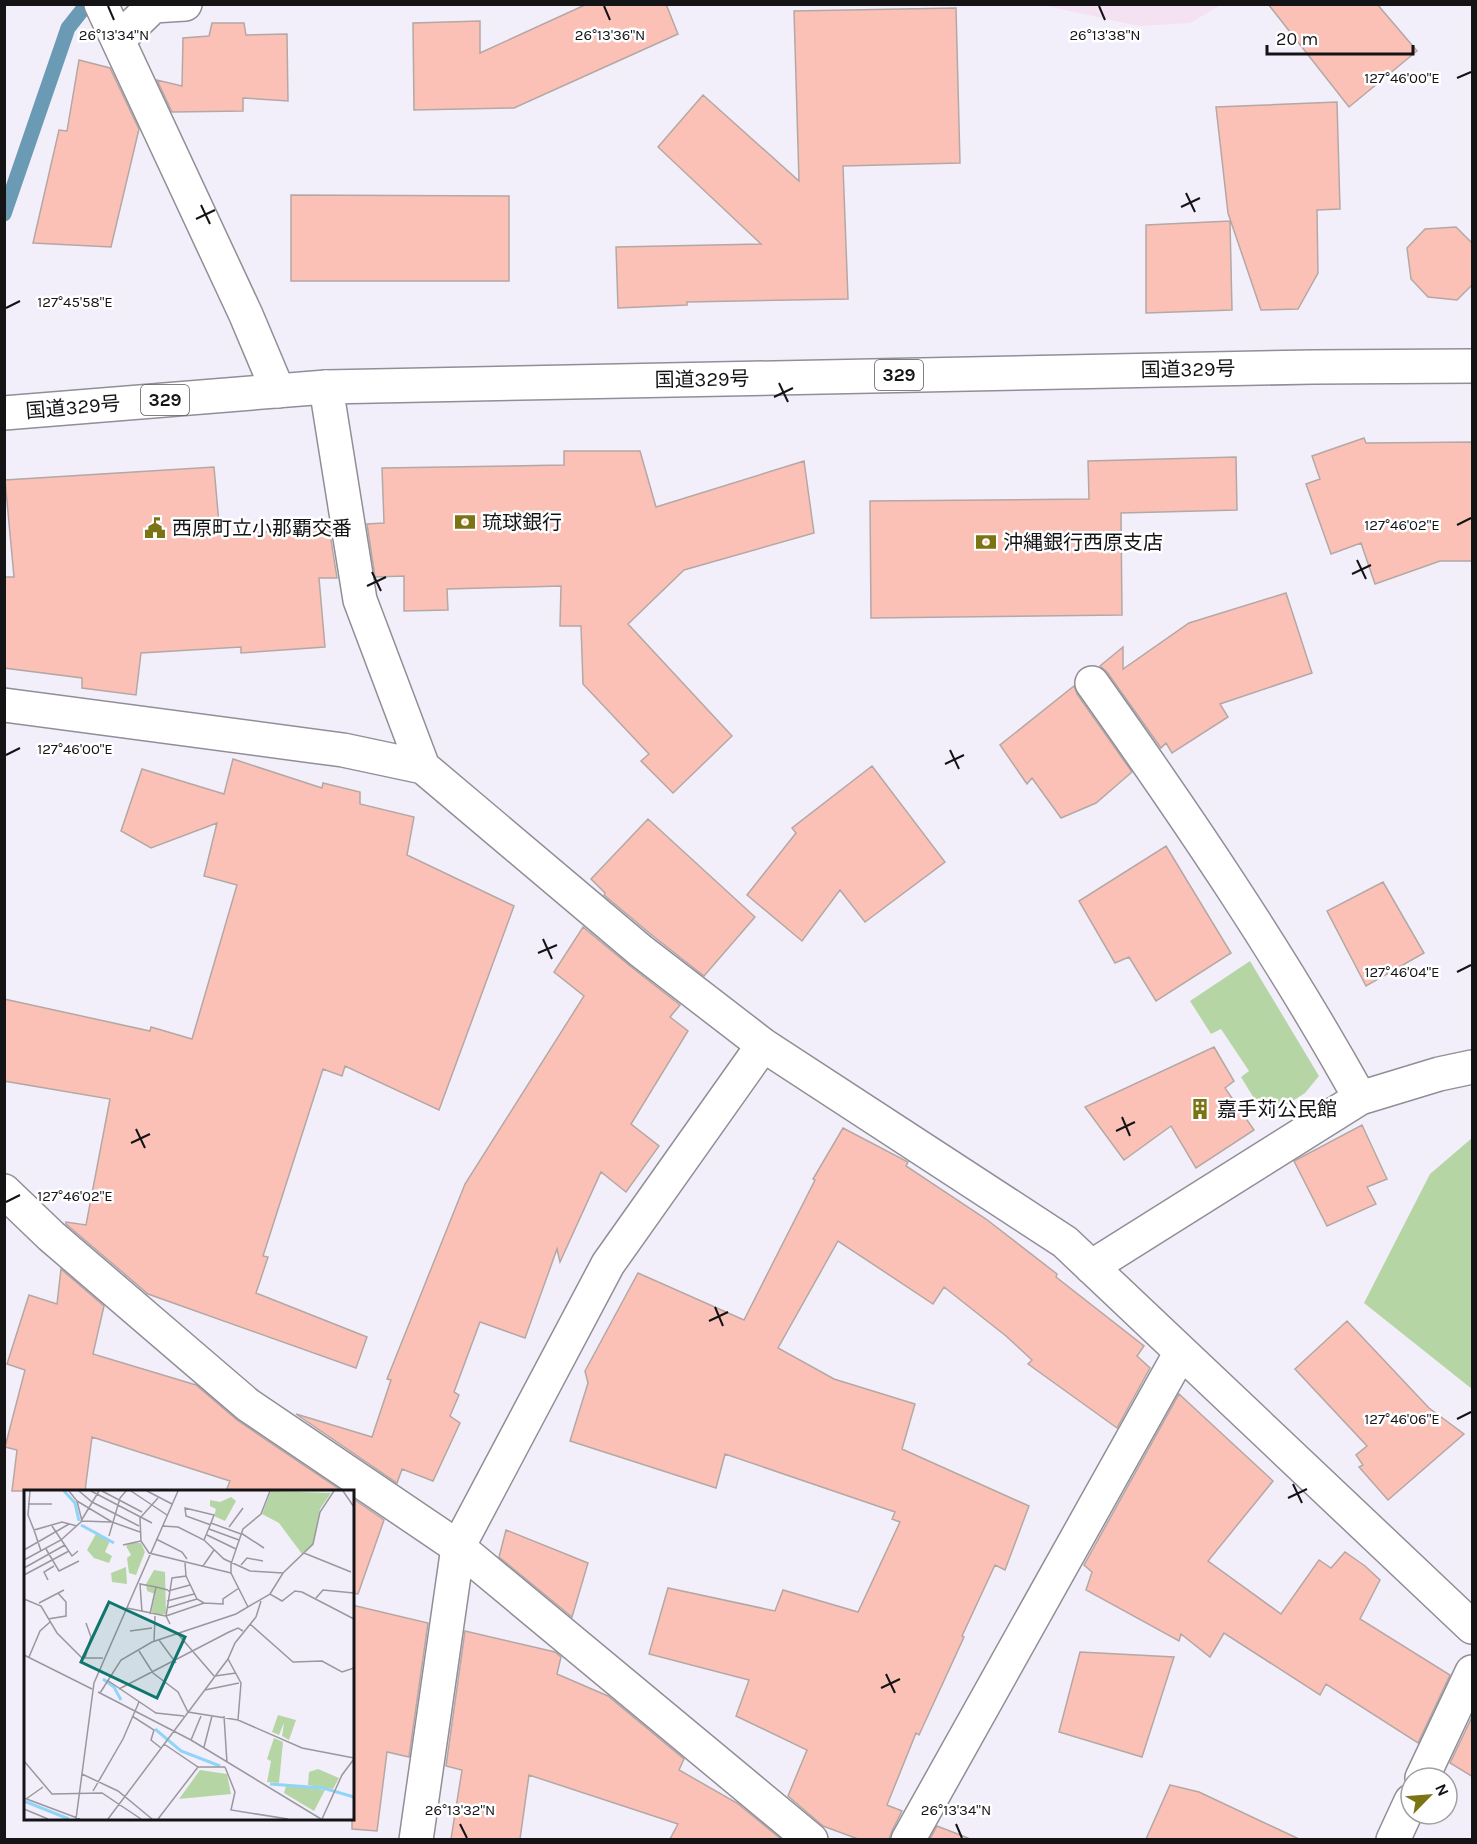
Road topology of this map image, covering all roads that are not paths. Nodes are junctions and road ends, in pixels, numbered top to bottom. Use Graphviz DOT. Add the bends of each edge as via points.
graph roads {
  1 [pos="185,4"];
  2 [pos="110,23"];
  3 [pos="1473,366"];
  4 [pos="326,387"];
  5 [pos="278,391"];
  6 [pos="4,412"];
  7 [pos="1092,683"];
  8 [pos="4,705"];
  9 [pos="423,767"];
  10 [pos="764,1045"];
  11 [pos="1473,1067"];
  12 [pos="1360,1098"];
  13 [pos="4,1191"];
  14 [pos="1091,1267"];
  15 [pos="1181,1352"];
  16 [pos="458,1547"];
  17 [pos="1473,1627"];
  18 [pos="1473,1672"];
  19 [pos="1428,1766"];
  20 [pos="416,1839"];
  21 [pos="810,1839"];
  22 [pos="908,1839"];
  1 -- 2 [label="main road" via="153,6"];
  2 -- 5 [label="main road"];
  3 -- 4 [label="main road, 国道329号 / 329"];
  4 -- 5 [label="main road, 国道329号 / 329"];
  4 -- 9 [label="main road" via="360,600"];
  5 -- 6 [label="main road, 国道329号 / 329"];
  7 -- 12 [label="main road" via="1249,915"];
  8 -- 9 [label="main road" via="343,750"];
  9 -- 10 [label="main road" via="641,951"];
  10 -- 14 [label="main road" via="1065,1242"];
  10 -- 16 [label="main road" via="608,1263"];
  11 -- 12 [label="main road"];
  12 -- 14 [label="main road"];
  13 -- 16 [label="main road" via="249,1405"];
  14 -- 15 [label="main road"];
  15 -- 17 [label="main road"];
  15 -- 22 [label="main road"];
  16 -- 20 [label="main road"];
  16 -- 21 [label="main road"];
  18 -- 19 [label="main road"];
}
